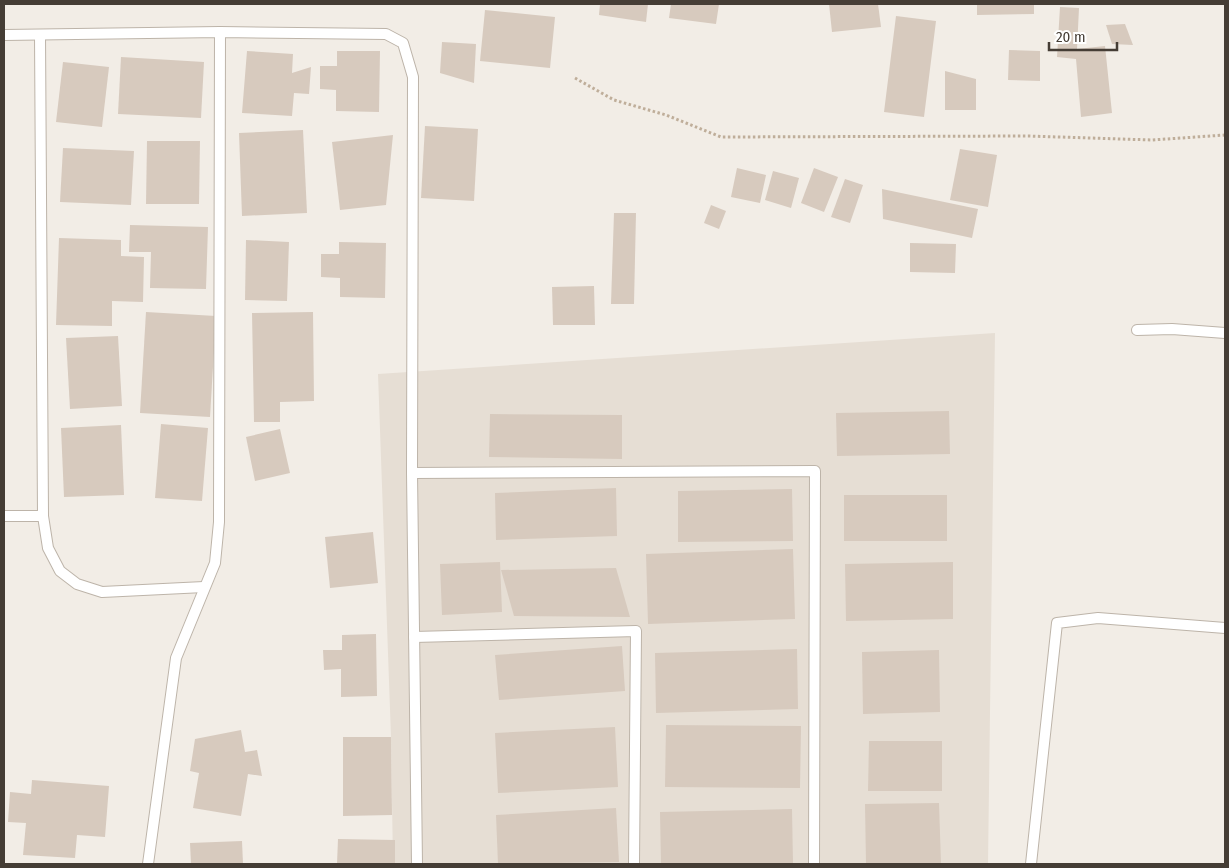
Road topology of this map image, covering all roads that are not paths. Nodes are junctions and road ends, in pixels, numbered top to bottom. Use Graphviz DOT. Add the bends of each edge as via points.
graph roads {
  1 [pos="220,32"];
  2 [pos="4,35"];
  3 [pos="40,35"];
  4 [pos="1137,330"];
  5 [pos="1225,333"];
  6 [pos="412,473"];
  7 [pos="4,516"];
  8 [pos="43,516"];
  9 [pos="204,587"];
  10 [pos="1225,628"];
  11 [pos="414,637"];
  12 [pos="148,864"];
  13 [pos="417,864"];
  14 [pos="634,864"];
  15 [pos="814,864"];
  16 [pos="1031,864"];
  1 -- 3 [label="lane"];
  1 -- 6 [label="lane" via="386,34 403,43 413,77"];
  1 -- 9 [label="lane" via="220,522 215,563"];
  2 -- 3 [label="lane"];
  3 -- 8 [label="lane"];
  4 -- 5 [label="lane"];
  6 -- 11 [label="lane"];
  6 -- 15 [label="lane" via="815,472"];
  7 -- 8 [label="lane"];
  8 -- 9 [label="lane" via="48,548 60,571 77,584 102,592"];
  9 -- 12 [label="lane" via="176,658"];
  10 -- 16 [label="lane" via="1098,618 1057,623"];
  11 -- 13 [label="lane"];
  11 -- 14 [label="lane" via="636,631"];
}
